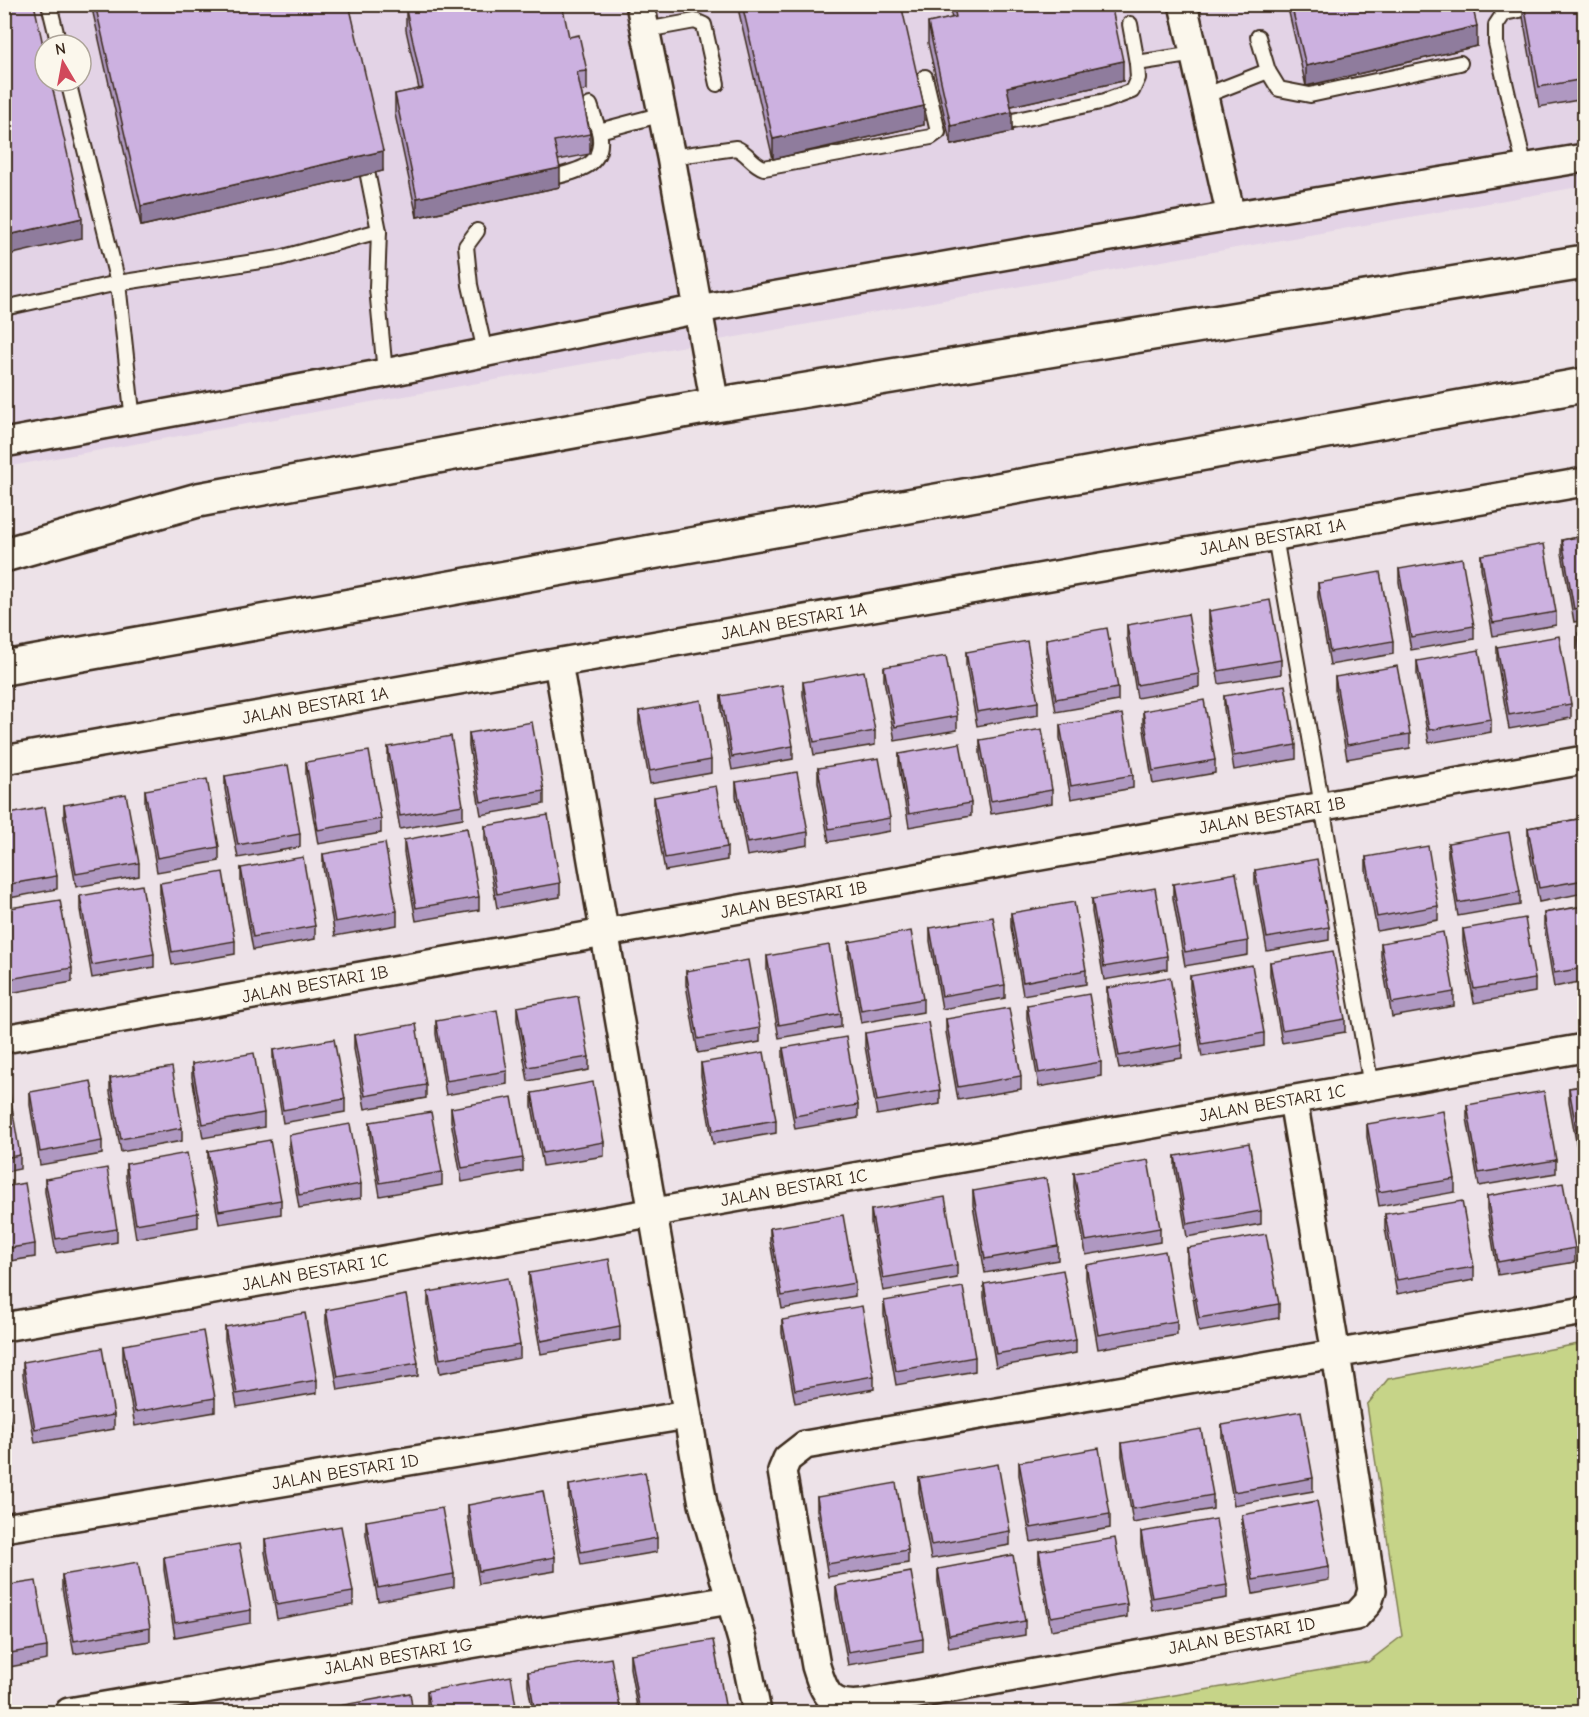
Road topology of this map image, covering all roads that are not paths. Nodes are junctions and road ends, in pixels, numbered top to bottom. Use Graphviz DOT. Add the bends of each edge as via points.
graph roads {
  1 [pos="49,4"];
  2 [pos="1183,4"];
  3 [pos="1550,4"];
  4 [pos="643,17"];
  5 [pos="1130,24"];
  6 [pos="56,33"];
  7 [pos="1258,37"];
  8 [pos="1195,54"];
  9 [pos="1137,63"];
  10 [pos="1460,63"];
  11 [pos="1268,71"];
  12 [pos="925,77"];
  13 [pos="717,84"];
  14 [pos="71,93"];
  15 [pos="1204,96"];
  16 [pos="590,105"];
  17 [pos="663,114"];
  18 [pos="981,128"];
  19 [pos="599,132"];
  20 [pos="361,140"];
  21 [pos="671,157"];
  22 [pos="1584,158"];
  23 [pos="1525,169"];
  24 [pos="554,177"];
  25 [pos="1231,216"];
  26 [pos="379,231"];
  27 [pos="477,231"];
  28 [pos="1584,262"];
  29 [pos="118,283"];
  30 [pos="4,308"];
  31 [pos="698,309"];
  32 [pos="485,352"];
  33 [pos="386,373"];
  34 [pos="1584,385"];
  35 [pos="715,405"];
  36 [pos="133,421"];
  37 [pos="4,443"];
  38 [pos="1584,482"];
  39 [pos="1275,537"];
  40 [pos="4,555"];
  41 [pos="558,663"];
  42 [pos="4,668"];
  43 [pos="4,760"];
  44 [pos="1584,760"];
  45 [pos="1322,806"];
  46 [pos="605,933"];
  47 [pos="4,1039"];
  48 [pos="1584,1048"];
  49 [pos="1371,1086"];
  50 [pos="1293,1100"];
  51 [pos="651,1213"];
  52 [pos="1584,1311"];
  53 [pos="4,1327"];
  54 [pos="1336,1354"];
  55 [pos="687,1414"];
  56 [pos="4,1528"];
  57 [pos="730,1600"];
  58 [pos="69,1713"];
  59 [pos="757,1713"];
  1 -- 6 [label="lane"];
  2 -- 8 [label="street"];
  3 -- 23 [label="lane" via="1504,13 1496,26 1496,43"];
  4 -- 13 [label="lane" via="704,25"];
  4 -- 17 [label="street"];
  5 -- 9 [label="lane"];
  7 -- 11 [label="lane"];
  8 -- 9 [label="lane"];
  8 -- 15 [label="street"];
  9 -- 18 [label="lane" via="1138,78 1132,91"];
  10 -- 11 [label="lane" via="1310,95 1279,89"];
  11 -- 15 [label="lane"];
  12 -- 21 [label="lane" via="938,132 931,137 764,168 736,148"];
  14 -- 29 [label="lane"];
  15 -- 25 [label="street"];
  16 -- 19 [label="lane"];
  17 -- 19 [label="lane"];
  17 -- 21 [label="street"];
  19 -- 24 [label="lane" via="602,146 594,161 582,170"];
  20 -- 26 [label="lane"];
  21 -- 31 [label="street"];
  22 -- 23 [label="street"];
  23 -- 25 [label="street"];
  25 -- 31 [label="street"];
  26 -- 29 [label="lane" via="280,258"];
  26 -- 33 [label="lane" via="377,288"];
  27 -- 32 [label="lane" via="466,246"];
  28 -- 35 [label="street"];
  29 -- 30 [label="lane"];
  29 -- 36 [label="lane"];
  31 -- 32 [label="street"];
  31 -- 35 [label="street"];
  32 -- 33 [label="street"];
  33 -- 36 [label="street"];
  34 -- 42 [label="street"];
  35 -- 40 [label="street" via="198,500"];
  36 -- 37 [label="street"];
  38 -- 39 [label="street, JALAN BESTARI 1A"];
  39 -- 41 [label="street, JALAN BESTARI 1A"];
  39 -- 45 [label="lane"];
  41 -- 43 [label="street, JALAN BESTARI 1A"];
  41 -- 46 [label="street"];
  44 -- 45 [label="street, JALAN BESTARI 1B"];
  45 -- 46 [label="street, JALAN BESTARI 1B"];
  45 -- 49 [label="lane"];
  46 -- 47 [label="street, JALAN BESTARI 1B"];
  46 -- 51 [label="street"];
  48 -- 49 [label="street, JALAN BESTARI 1C"];
  49 -- 50 [label="street, JALAN BESTARI 1C"];
  50 -- 51 [label="street, JALAN BESTARI 1C"];
  50 -- 54 [label="street, JALAN BESTARI 1D"];
  51 -- 53 [label="street, JALAN BESTARI 1C"];
  51 -- 55 [label="street"];
  52 -- 54 [label="street"];
  54 -- 54 [label="street, JALAN BESTARI 1D" via="1372,1590 1368,1603 1356,1616 862,1704 832,1701 816,1666 782,1471 786,1459 805,1445"];
  55 -- 56 [label="street, JALAN BESTARI 1D"];
  55 -- 57 [label="street" via="703,1504"];
  57 -- 58 [label="street, JALAN BESTARI 1G"];
  57 -- 59 [label="street"];
}
